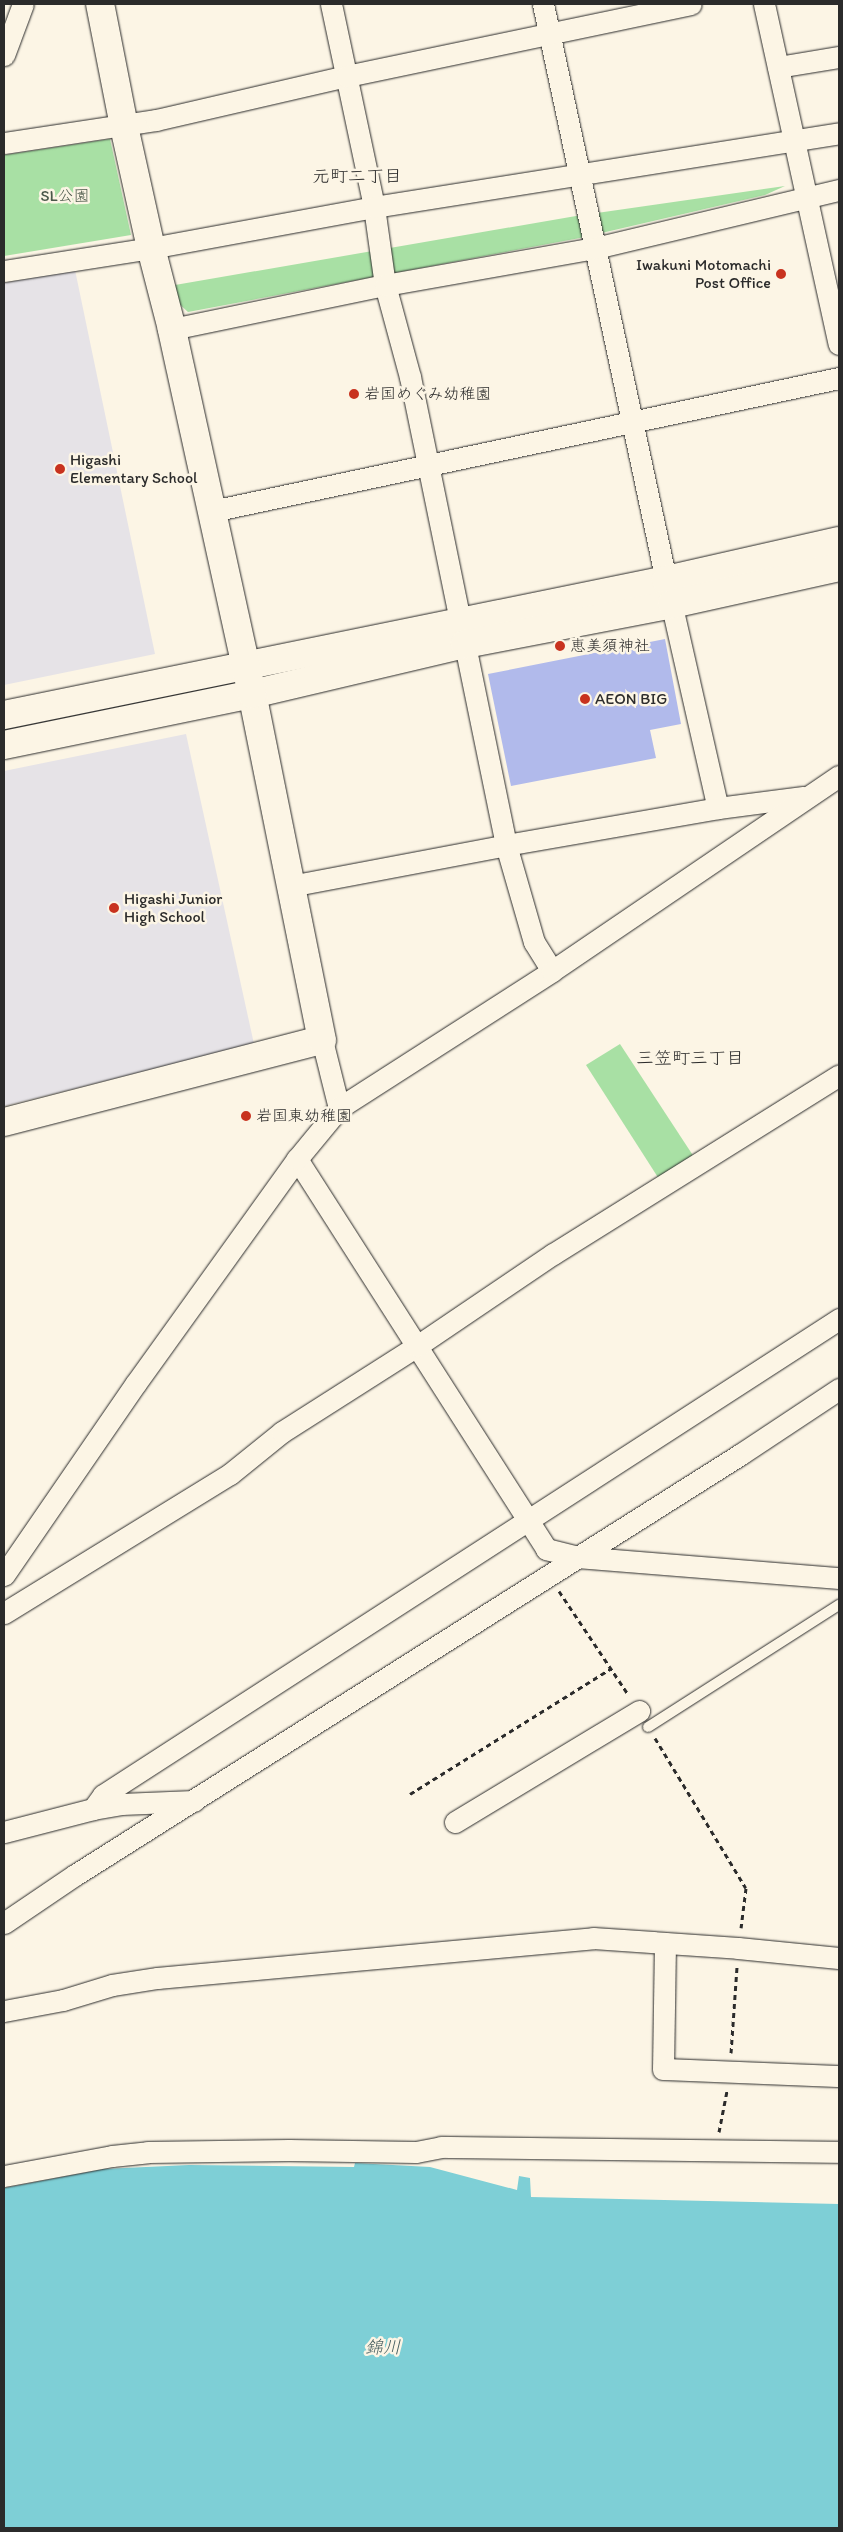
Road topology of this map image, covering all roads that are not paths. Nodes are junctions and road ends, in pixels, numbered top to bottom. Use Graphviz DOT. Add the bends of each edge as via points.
graph roads {
  1 [pos="23,4"];
  2 [pos="100,4"];
  3 [pos="331,4"];
  4 [pos="543,4"];
  5 [pos="691,4"];
  6 [pos="764,4"];
  7 [pos="549,33"];
  8 [pos="4,55"];
  9 [pos="839,57"];
  10 [pos="778,66"];
  11 [pos="347,76"];
  12 [pos="124,126"];
  13 [pos="839,132"];
  14 [pos="794,140"];
  15 [pos="4,143"];
  16 [pos="580,174"];
  17 [pos="839,190"];
  18 [pos="807,197"];
  19 [pos="374,207"];
  20 [pos="151,248"];
  21 [pos="595,248"];
  22 [pos="4,270"];
  23 [pos="385,285"];
  24 [pos="172,329"];
  25 [pos="839,344"];
  26 [pos="839,378"];
  27 [pos="632,424"];
  28 [pos="428,466"];
  29 [pos="212,510"];
  30 [pos="839,541"];
  31 [pos="839,567"];
  32 [pos="669,592"];
  33 [pos="463,633"];
  34 [pos="244,664"];
  35 [pos="252,694"];
  36 [pos="4,715"];
  37 [pos="4,745"];
  38 [pos="839,776"];
  39 [pos="808,796"];
  40 [pos="718,808"];
  41 [pos="506,845"];
  42 [pos="290,886"];
  43 [pos="552,971"];
  44 [pos="322,1040"];
  45 [pos="839,1074"];
  46 [pos="339,1108"];
  47 [pos="4,1122"];
  48 [pos="297,1158"];
  49 [pos="839,1319"];
  50 [pos="417,1346"];
  51 [pos="839,1389"];
  52 [pos="527,1521"];
  53 [pos="577,1557"];
  54 [pos="4,1575"];
  55 [pos="839,1580"];
  56 [pos="839,1590"];
  57 [pos="839,1605"];
  58 [pos="4,1613"];
  59 [pos="644,1719"];
  60 [pos="194,1801"];
  61 [pos="93,1809"];
  62 [pos="455,1822"];
  63 [pos="4,1832"];
  64 [pos="4,1923"];
  65 [pos="665,1943"];
  66 [pos="839,1958"];
  67 [pos="4,2010"];
  68 [pos="839,2076"];
  69 [pos="839,2152"];
  70 [pos="4,2176"];
  1 -- 8 [label="street"];
  2 -- 12 [label="street"];
  3 -- 11 [label="street"];
  4 -- 7 [label="street"];
  5 -- 7 [label="street"];
  6 -- 10 [label="street"];
  7 -- 11 [label="street"];
  7 -- 16 [label="street"];
  9 -- 10 [label="street"];
  10 -- 14 [label="street"];
  11 -- 12 [label="street"];
  11 -- 19 [label="street"];
  12 -- 15 [label="street"];
  12 -- 20 [label="street"];
  13 -- 14 [label="street"];
  14 -- 16 [label="street"];
  14 -- 18 [label="street"];
  16 -- 19 [label="street"];
  16 -- 21 [label="street"];
  17 -- 18 [label="street"];
  18 -- 21 [label="street"];
  18 -- 25 [label="street"];
  19 -- 20 [label="street"];
  19 -- 23 [label="street"];
  20 -- 22 [label="street"];
  20 -- 24 [label="street"];
  21 -- 23 [label="street"];
  21 -- 27 [label="street"];
  23 -- 24 [label="street"];
  23 -- 28 [label="street" via="410,377"];
  24 -- 29 [label="street"];
  26 -- 27 [label="street"];
  27 -- 28 [label="street"];
  27 -- 32 [label="street"];
  28 -- 29 [label="street"];
  28 -- 33 [label="street"];
  29 -- 34 [label="street"];
  30 -- 32 [label="street"];
  31 -- 32 [label="street"];
  32 -- 33 [label="street"];
  32 -- 40 [label="street"];
  33 -- 34 [label="street"];
  33 -- 35 [label="street"];
  33 -- 41 [label="street"];
  34 -- 35 [label="street"];
  34 -- 36 [label="street"];
  35 -- 37 [label="street"];
  35 -- 42 [label="street"];
  38 -- 39 [label="street"];
  39 -- 40 [label="street"];
  39 -- 43 [label="street"];
  40 -- 41 [label="street"];
  41 -- 42 [label="street"];
  41 -- 43 [label="street" via="534,942"];
  42 -- 44 [label="street"];
  43 -- 46 [label="street"];
  44 -- 46 [label="street"];
  44 -- 47 [label="street"];
  45 -- 50 [label="street" via="553,1254"];
  46 -- 48 [label="street"];
  48 -- 50 [label="street"];
  48 -- 54 [label="street" via="136,1382"];
  49 -- 52 [label="street"];
  50 -- 52 [label="street"];
  50 -- 58 [label="street" via="282,1432 230,1474"];
  51 -- 53 [label="street"];
  52 -- 53 [label="street" via="546,1549"];
  52 -- 61 [label="street" via="103,1795"];
  53 -- 55 [label="street"];
  53 -- 60 [label="street"];
  55 -- 56 [label="lane"];
  57 -- 59 [label="lane"];
  59 -- 62 [label="street"];
  60 -- 61 [label="street" via="168,1800"];
  60 -- 64 [label="street"];
  61 -- 63 [label="street"];
  65 -- 66 [label="street"];
  65 -- 67 [label="street" via="593,1938 167,1977 112,1985 63,2000"];
  65 -- 68 [label="street" via="663,2069"];
  69 -- 70 [label="street" via="451,2148 416,2152 148,2152"];
}
